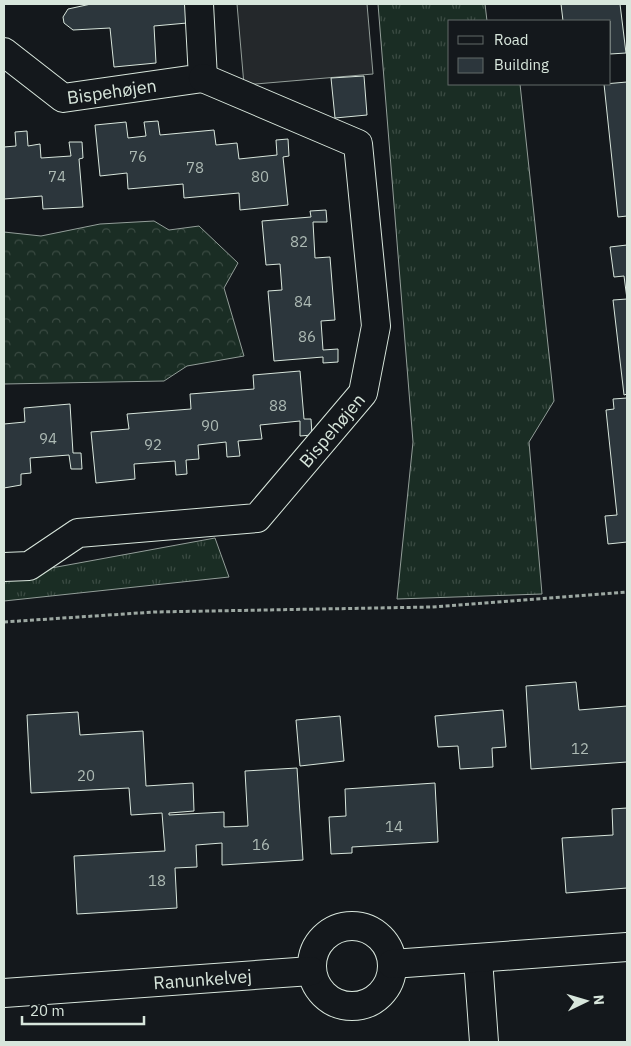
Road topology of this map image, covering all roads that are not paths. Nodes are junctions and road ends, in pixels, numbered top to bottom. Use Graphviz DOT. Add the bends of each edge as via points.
graph roads {
  1 [pos="199,4"];
  2 [pos="4,52"];
  3 [pos="203,78"];
  4 [pos="4,567"];
  5 [pos="627,947"];
  6 [pos="478,959"];
  7 [pos="392,964"];
  8 [pos="312,971"];
  9 [pos="4,993"];
  10 [pos="484,1042"];
  1 -- 3 [label="street"];
  2 -- 3 [label="street, Bispehøjen" via="63,98"];
  3 -- 4 [label="street, Bispehøjen" via="358,144 376,326 363,393 257,518 78,533 29,566"];
  5 -- 6 [label="street"];
  6 -- 7 [label="street"];
  6 -- 10 [label="street"];
  7 -- 8 [label="street" via="391,978 385,990 362,1006 348,1007 330,1000 315,984"];
  7 -- 8 [label="street" via="390,951 373,932 349,926 325,936 312,958"];
  8 -- 9 [label="street, Ranunkelvej"];
}
